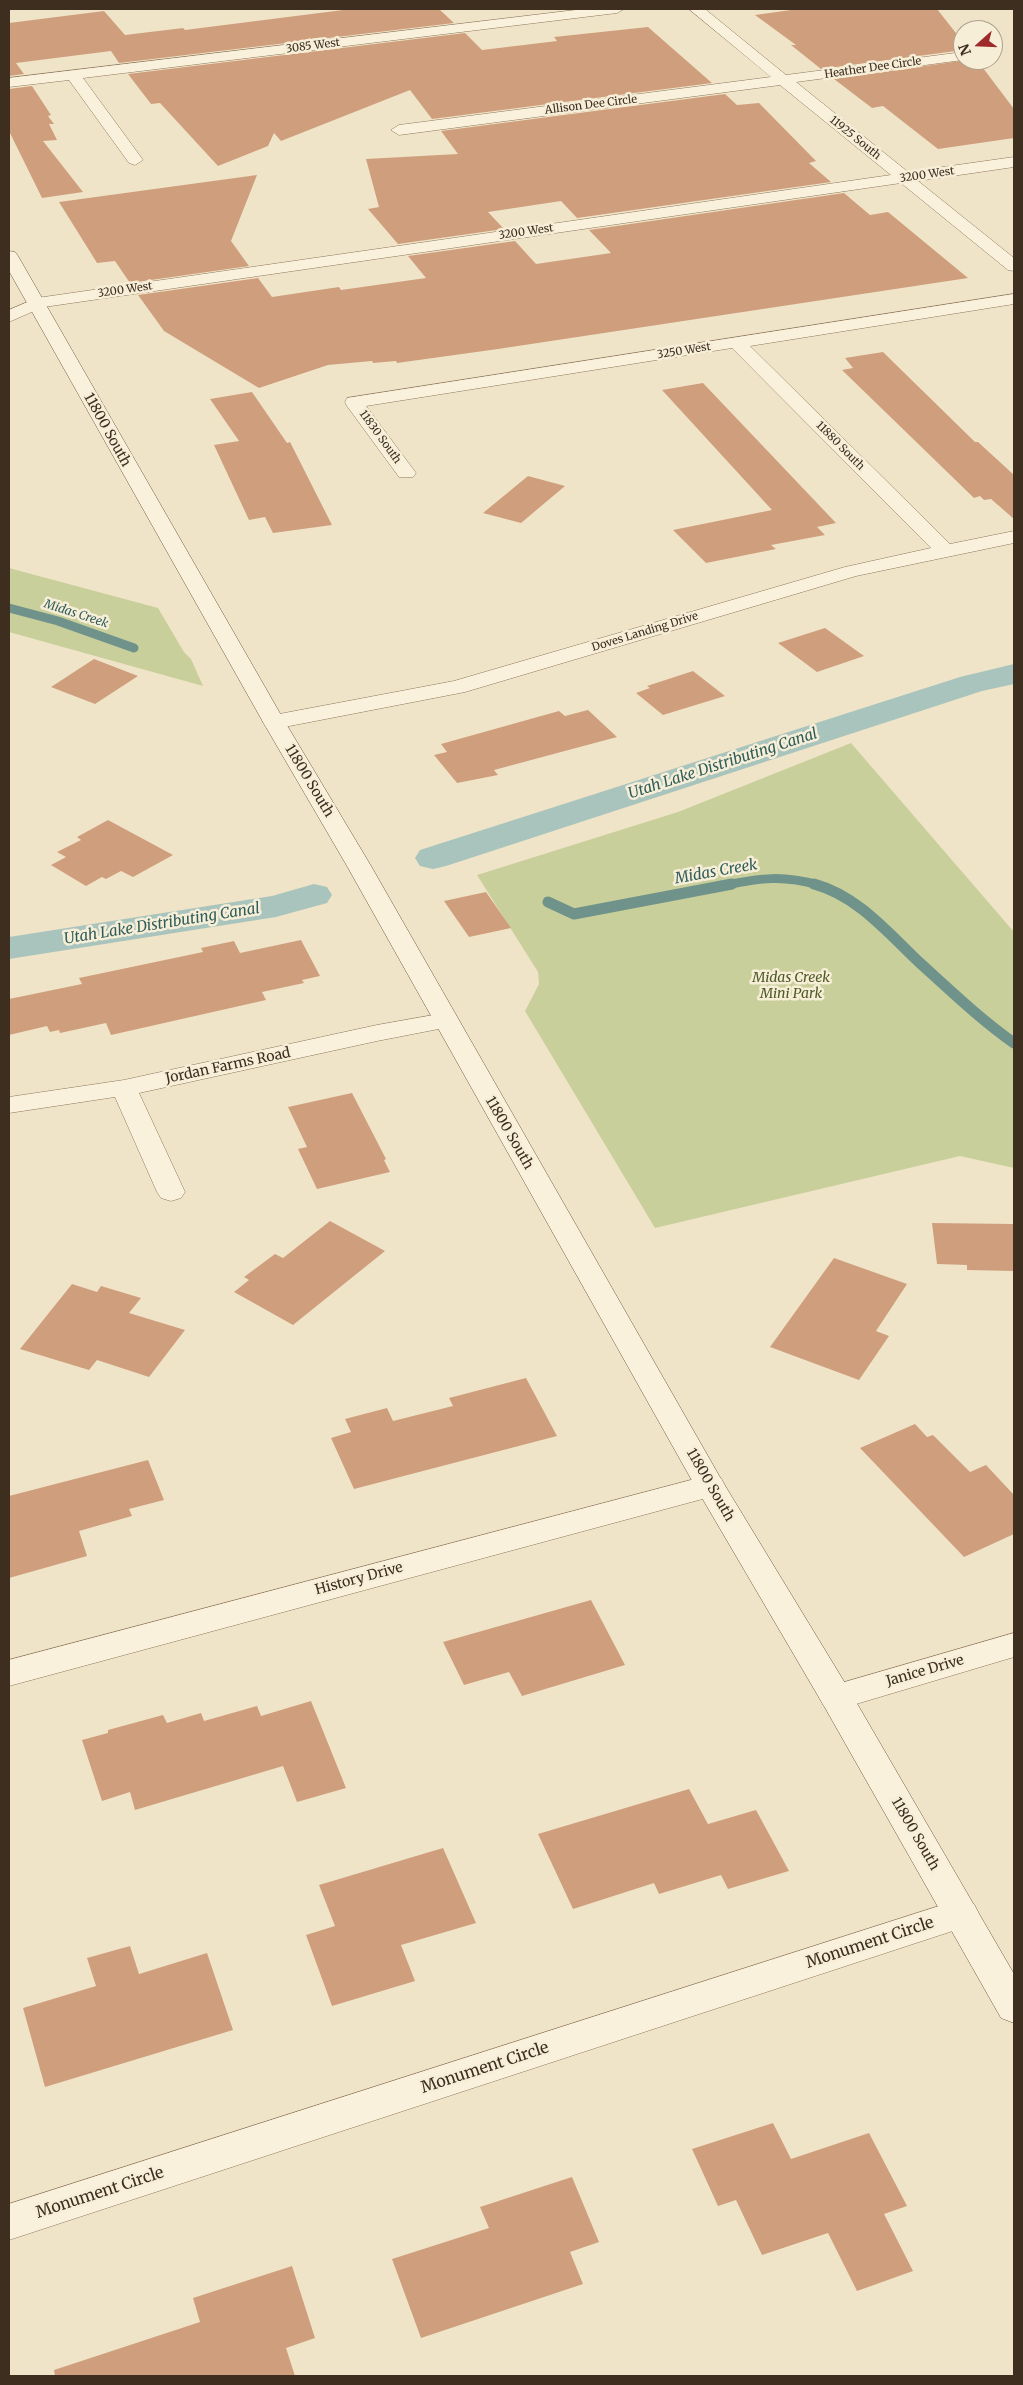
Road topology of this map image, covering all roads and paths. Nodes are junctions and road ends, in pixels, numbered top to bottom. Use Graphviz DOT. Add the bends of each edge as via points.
graph roads {
  1 [pos="617,9"];
  2 [pos="696,9"];
  3 [pos="953,57"];
  4 [pos="73,75"];
  5 [pos="783,80"];
  6 [pos="9,83"];
  7 [pos="399,130"];
  8 [pos="135,160"];
  9 [pos="1014,162"];
  10 [pos="904,178"];
  11 [pos="9,256"];
  12 [pos="1014,266"];
  13 [pos="1014,299"];
  14 [pos="9,302"];
  15 [pos="37,303"];
  16 [pos="9,317"];
  17 [pos="736,342"];
  18 [pos="354,402"];
  19 [pos="406,473"];
  20 [pos="1014,537"];
  21 [pos="944,550"];
  22 [pos="274,722"];
  23 [pos="445,1021"];
  24 [pos="124,1088"];
  25 [pos="9,1105"];
  26 [pos="171,1192"];
  27 [pos="710,1486"];
  28 [pos="1014,1645"];
  29 [pos="9,1673"];
  30 [pos="836,1697"];
  31 [pos="961,1914"];
  32 [pos="1014,2007"];
  33 [pos="9,2222"];
  1 -- 4 [label="street, 3085 West"];
  2 -- 5 [label="street, 11925 South"];
  3 -- 5 [label="street, Heather Dee Circle"];
  4 -- 6 [label="street, 3085 West"];
  4 -- 8 [label="street"];
  5 -- 7 [label="street, Allison Dee Circle"];
  5 -- 10 [label="street, 11925 South"];
  9 -- 10 [label="street, 3200 West"];
  10 -- 12 [label="street, 11925 South"];
  10 -- 15 [label="street, 3200 West"];
  11 -- 15 [label="street, 11800 South"];
  13 -- 17 [label="street, 3250 West"];
  14 -- 15 [label="street, 3200 West"];
  15 -- 16 [label="street, 3200 West"];
  15 -- 22 [label="street, 11800 South"];
  17 -- 18 [label="street, 3250 West"];
  17 -- 21 [label="street, 11880 South"];
  18 -- 19 [label="street, 11830 South"];
  20 -- 21 [label="street, Doves Landing Drive"];
  21 -- 22 [label="street, Doves Landing Drive" via="827,578 480,681"];
  22 -- 23 [label="street, 11800 South"];
  23 -- 24 [label="street, Jordan Farms Road"];
  23 -- 27 [label="street, 11800 South"];
  24 -- 25 [label="street, Jordan Farms Road"];
  24 -- 26 [label="street"];
  27 -- 29 [label="street, History Drive"];
  27 -- 30 [label="street, 11800 South"];
  28 -- 30 [label="street, Janice Drive"];
  30 -- 31 [label="street, 11800 South"];
  31 -- 32 [label="street, 11800 South"];
  31 -- 33 [label="street, Monument Circle"];
}
